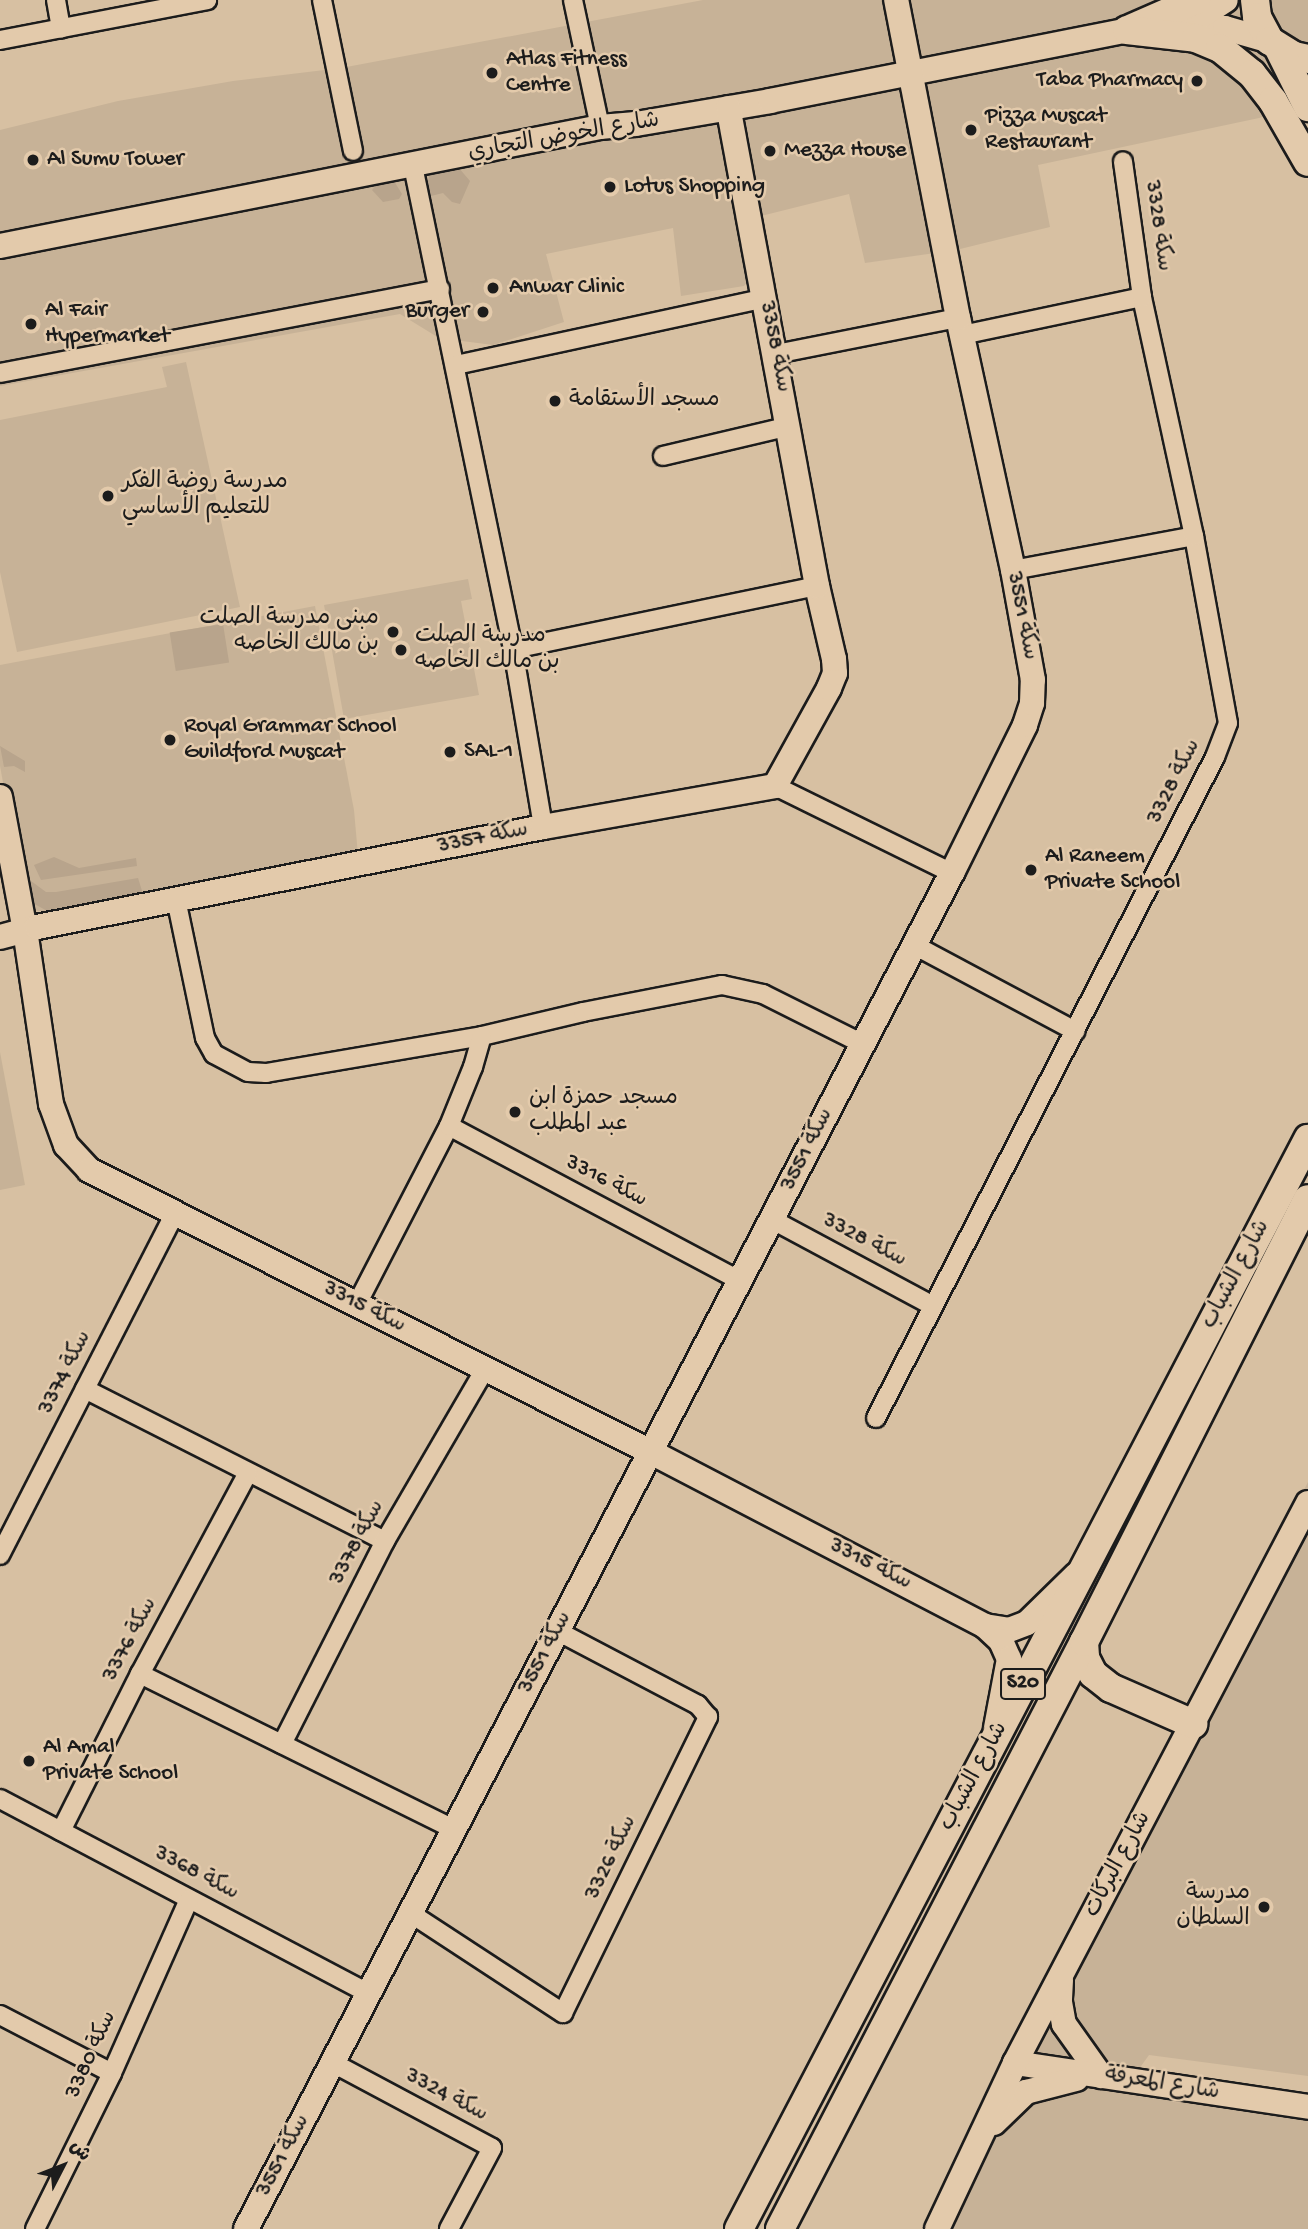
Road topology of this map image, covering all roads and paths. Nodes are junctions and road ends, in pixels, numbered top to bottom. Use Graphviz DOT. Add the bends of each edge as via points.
graph roads {
  1 [pos="56,0"];
  2 [pos="207,0"];
  3 [pos="322,0"];
  4 [pos="573,0"];
  5 [pos="895,0"];
  6 [pos="1196,0"];
  7 [pos="1226,0"];
  8 [pos="1255,0"];
  9 [pos="61,29"];
  10 [pos="1127,30"];
  11 [pos="0,40"];
  12 [pos="1274,45"];
  13 [pos="1308,59"];
  14 [pos="909,73"];
  15 [pos="1308,107"];
  16 [pos="728,108"];
  17 [pos="600,127"];
  18 [pos="353,151"];
  19 [pos="1123,161"];
  20 [pos="1308,162"];
  21 [pos="413,166"];
  22 [pos="0,246"];
  23 [pos="440,289"];
  24 [pos="1142,297"];
  25 [pos="765,298"];
  26 [pos="960,327"];
  27 [pos="776,354"];
  28 [pos="456,365"];
  29 [pos="0,373"];
  30 [pos="790,426"];
  31 [pos="663,456"];
  32 [pos="1194,536"];
  33 [pos="1013,570"];
  34 [pos="817,586"];
  35 [pos="513,649"];
  36 [pos="775,786"];
  37 [pos="0,797"];
  38 [pos="543,827"];
  39 [pos="952,873"];
  40 [pos="176,899"];
  41 [pos="25,930"];
  42 [pos="0,937"];
  43 [pos="914,945"];
  44 [pos="1075,1031"];
  45 [pos="482,1036"];
  46 [pos="863,1044"];
  47 [pos="449,1126"];
  48 [pos="1308,1139"];
  49 [pos="1308,1199"];
  50 [pos="175,1213"];
  51 [pos="771,1219"];
  52 [pos="740,1281"];
  53 [pos="357,1304"];
  54 [pos="933,1306"];
  55 [pos="485,1369"];
  56 [pos="85,1389"];
  57 [pos="876,1418"];
  58 [pos="651,1452"];
  59 [pos="248,1473"];
  60 [pos="1308,1503"];
  61 [pos="385,1541"];
  62 [pos="0,1555"];
  63 [pos="1086,1565"];
  64 [pos="985,1626"];
  65 [pos="557,1631"];
  66 [pos="1084,1642"];
  67 [pos="139,1674"];
  68 [pos="1111,1688"];
  69 [pos="1053,1700"];
  70 [pos="1193,1724"];
  71 [pos="994,1740"];
  72 [pos="282,1744"];
  73 [pos="0,1799"];
  74 [pos="454,1829"];
  75 [pos="61,1831"];
  76 [pos="189,1899"];
  77 [pos="410,1913"];
  78 [pos="1062,1974"];
  79 [pos="368,1993"];
  80 [pos="0,2015"];
  81 [pos="334,2063"];
  82 [pos="1015,2063"];
  83 [pos="112,2073"];
  84 [pos="1101,2076"];
  85 [pos="1308,2107"];
  86 [pos="978,2142"];
  87 [pos="35,2229"];
  88 [pos="246,2229"];
  89 [pos="449,2229"];
  90 [pos="739,2229"];
  91 [pos="780,2229"];
  92 [pos="937,2229"];
  1 -- 9 [label="street"];
  2 -- 9 [label="street"];
  3 -- 18 [label="street"];
  4 -- 17 [label="street"];
  5 -- 14 [label="street, سكة 3551"];
  6 -- 10 [label="main road"];
  7 -- 10 [label="street, شارع الخوض التجاري" via="1203,15"];
  8 -- 12 [label="main road" via="1257,17"];
  9 -- 11 [label="street"];
  10 -- 12 [label="street, شارع الخوض التجاري" via="1205,25"];
  10 -- 14 [label="street, شارع الخوض التجاري"];
  10 -- 20 [label="main road" via="1196,38 1220,48 1252,74"];
  12 -- 13 [label="main road"];
  12 -- 15 [label="main road"];
  14 -- 16 [label="street, شارع الخوض التجاري"];
  14 -- 26 [label="street, سكة 3551"];
  16 -- 17 [label="street, شارع الخوض التجاري"];
  16 -- 25 [label="street, سكة 3358"];
  17 -- 21 [label="street, شارع الخوض التجاري"];
  19 -- 24 [label="street, سكة 3328"];
  21 -- 22 [label="street, شارع الخوض التجاري"];
  21 -- 23 [label="street"];
  23 -- 28 [label="street"];
  23 -- 29 [label="street"];
  24 -- 26 [label="street, سكة 3328"];
  24 -- 32 [label="street, سكة 3328"];
  25 -- 27 [label="street, سكة 3358"];
  25 -- 28 [label="street"];
  26 -- 27 [label="street, سكة 3328"];
  26 -- 33 [label="street, سكة 3551"];
  27 -- 30 [label="street, سكة 3358"];
  28 -- 35 [label="street"];
  30 -- 31 [label="street"];
  30 -- 34 [label="street, سكة 3358"];
  32 -- 33 [label="street"];
  32 -- 44 [label="street, سكة 3328" via="1227,713 1225,736"];
  33 -- 39 [label="street, سكة 3551" via="1031,670 1032,702"];
  34 -- 35 [label="street"];
  34 -- 36 [label="street, سكة 3358" via="835,673"];
  35 -- 38 [label="street"];
  36 -- 38 [label="street, سكة 3357"];
  36 -- 39 [label="street"];
  37 -- 41 [label="street, سكة 3315"];
  38 -- 40 [label="street, سكة 3357"];
  39 -- 43 [label="street, سكة 3551"];
  40 -- 41 [label="street, سكة 3357"];
  40 -- 45 [label="street" via="205,1038 214,1054 231,1065 266,1073"];
  41 -- 42 [label="street, سكة 3357"];
  41 -- 50 [label="street, سكة 3315" via="58,1129 75,1158 89,1170"];
  43 -- 44 [label="street"];
  43 -- 46 [label="street, سكة 3551"];
  44 -- 54 [label="street, سكة 3328"];
  45 -- 46 [label="street" via="722,985 764,994"];
  45 -- 47 [label="street"];
  46 -- 51 [label="street, سكة 3551"];
  47 -- 52 [label="street, سكة 3316"];
  47 -- 53 [label="street"];
  48 -- 63 [label="main road, شارع الشباب / S20"];
  49 -- 66 [label="main road, شارع الشباب / S20"];
  50 -- 53 [label="street, سكة 3315"];
  50 -- 56 [label="street, سكة 3374"];
  51 -- 52 [label="street, سكة 3551"];
  51 -- 54 [label="street, سكة 3328"];
  52 -- 58 [label="street, سكة 3551"];
  53 -- 55 [label="street, سكة 3315"];
  54 -- 57 [label="street, سكة 3328"];
  55 -- 58 [label="street, سكة 3315"];
  55 -- 61 [label="street, سكة 3378"];
  56 -- 59 [label="street"];
  56 -- 62 [label="street, سكة 3374"];
  58 -- 64 [label="street, سكة 3315"];
  58 -- 65 [label="street, سكة 3551"];
  59 -- 61 [label="street"];
  59 -- 67 [label="street, سكة 3376"];
  60 -- 70 [label="street, شارع البركات"];
  61 -- 72 [label="street, سكة 3378"];
  63 -- 64 [label="street" via="1027,1623 1009,1630"];
  63 -- 71 [label="main road, شارع الشباب / S20"];
  64 -- 71 [label="street" via="1001,1642 1009,1659"];
  65 -- 74 [label="street, سكة 3551"];
  65 -- 77 [label="street, سكة 3326" via="698,1705 708,1717 563,2013"];
  66 -- 68 [label="main road" via="1093,1674"];
  66 -- 69 [label="main road, شارع الشباب / S20"];
  67 -- 72 [label="street"];
  67 -- 75 [label="street, سكة 3376"];
  68 -- 69 [label="main road" via="1085,1686"];
  68 -- 70 [label="main road"];
  69 -- 91 [label="main road, شارع الشباب / S20"];
  70 -- 78 [label="street, شارع البركات"];
  71 -- 90 [label="main road, شارع الشباب / S20"];
  72 -- 74 [label="street"];
  73 -- 75 [label="street, سكة 3368"];
  74 -- 77 [label="street, سكة 3551"];
  75 -- 76 [label="street, سكة 3368"];
  76 -- 79 [label="street, سكة 3368"];
  76 -- 83 [label="street, سكة 3380"];
  77 -- 79 [label="street, سكة 3551"];
  78 -- 82 [label="street, شارع البركات"];
  78 -- 84 [label="street" via="1064,2024"];
  79 -- 81 [label="street, سكة 3551"];
  80 -- 83 [label="street"];
  81 -- 88 [label="street, سكة 3551"];
  81 -- 89 [label="street, سكة 3324" via="492,2148"];
  82 -- 84 [label="street, شارع المعرفة"];
  82 -- 86 [label="street, شارع البركات"];
  83 -- 87 [label="street, سكة 3380"];
  84 -- 85 [label="street, شارع المعرفة"];
  84 -- 86 [label="street" via="1026,2092"];
  86 -- 92 [label="street, شارع البركات"];
}
